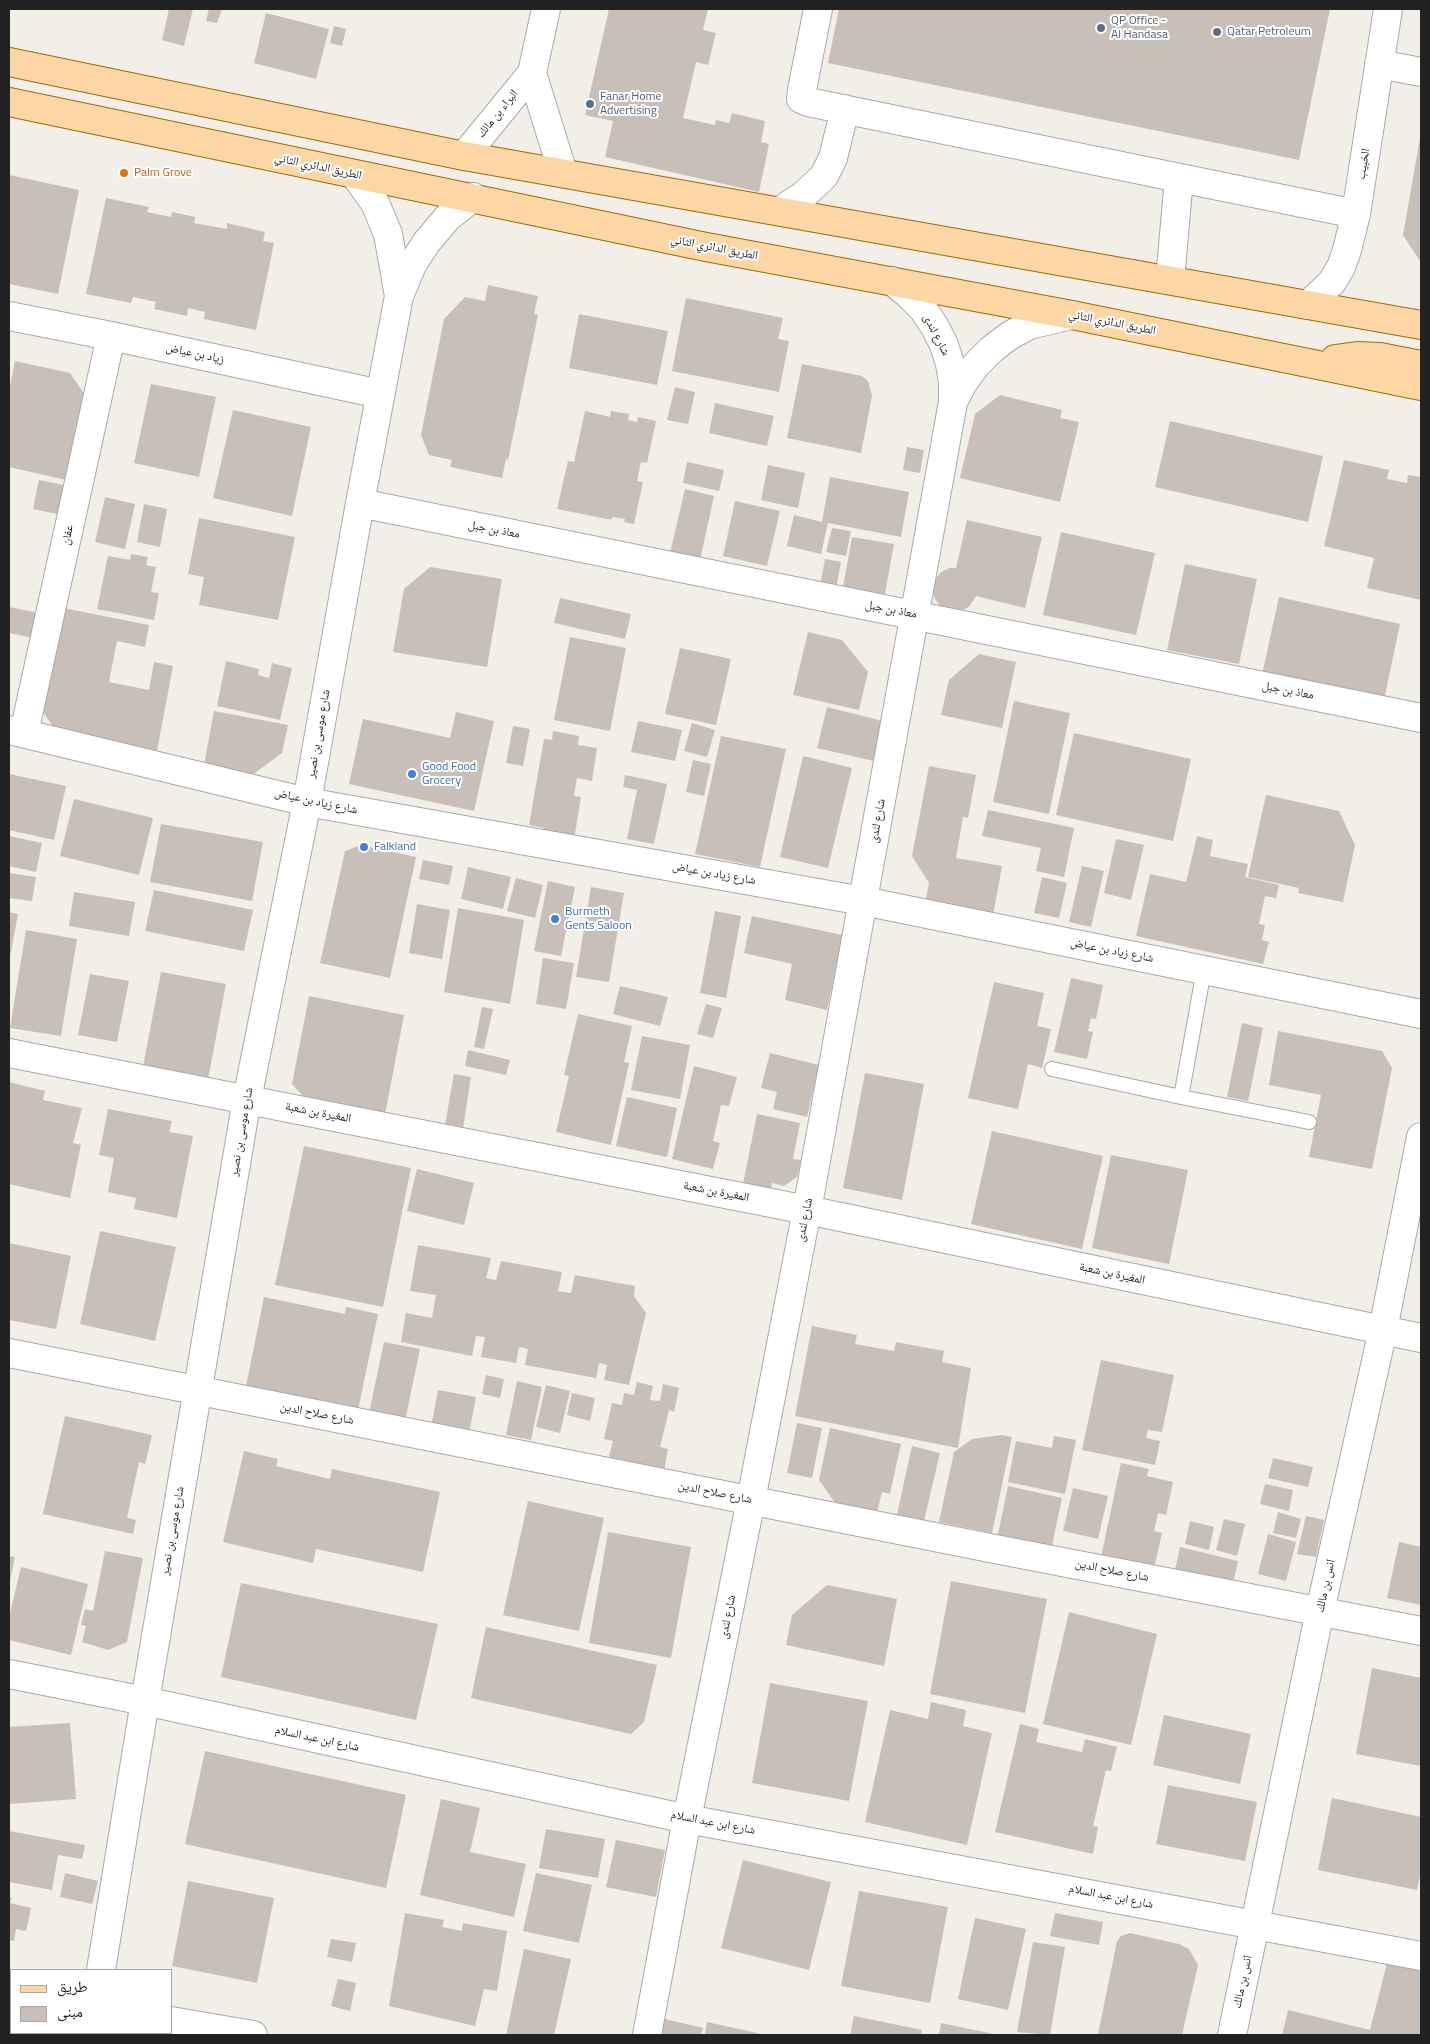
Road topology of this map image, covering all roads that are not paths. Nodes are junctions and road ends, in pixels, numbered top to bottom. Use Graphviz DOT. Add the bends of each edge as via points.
graph roads {
  1 [pos="546,9"];
  2 [pos="818,9"];
  3 [pos="1388,9"];
  4 [pos="9,62"];
  5 [pos="1379,64"];
  6 [pos="1421,72"];
  7 [pos="532,73"];
  8 [pos="9,102"];
  9 [pos="845,109"];
  10 [pos="464,156"];
  11 [pos="563,173"];
  12 [pos="356,175"];
  13 [pos="1179,178"];
  14 [pos="473,197"];
  15 [pos="780,211"];
  16 [pos="1356,214"];
  17 [pos="1170,280"];
  18 [pos="892,281"];
  19 [pos="399,296"];
  20 [pos="1308,305"];
  21 [pos="1072,315"];
  22 [pos="9,316"];
  23 [pos="1421,325"];
  24 [pos="111,336"];
  25 [pos="1314,364"];
  26 [pos="1421,365"];
  27 [pos="1421,386"];
  28 [pos="380,394"];
  29 [pos="953,402"];
  30 [pos="360,503"];
  31 [pos="915,615"];
  32 [pos="1421,718"];
  33 [pos="17,732"];
  34 [pos="307,802"];
  35 [pos="863,901"];
  36 [pos="1204,970"];
  37 [pos="1421,1014"];
  38 [pos="9,1053"];
  39 [pos="1052,1069"];
  40 [pos="1181,1097"];
  41 [pos="247,1099"];
  42 [pos="1309,1122"];
  43 [pos="1421,1136"];
  44 [pos="807,1210"];
  45 [pos="1382,1330"];
  46 [pos="1421,1338"];
  47 [pos="9,1353"];
  48 [pos="197,1390"];
  49 [pos="751,1500"];
  50 [pos="1320,1611"];
  51 [pos="1421,1630"];
  52 [pos="9,1674"];
  53 [pos="145,1701"];
  54 [pos="687,1819"];
  55 [pos="1254,1925"];
  56 [pos="1421,1956"];
  57 [pos="101,1969"];
  58 [pos="172,2021"];
  59 [pos="253,2035"];
  60 [pos="647,2035"];
  61 [pos="1232,2035"];
  1 -- 7 [label="street, البراء بن مالك"];
  2 -- 9 [label="street" via="801,99"];
  3 -- 5 [label="street, الخبيب"];
  4 -- 10 [label="main road"];
  5 -- 6 [label="street"];
  5 -- 16 [label="street, الخبيب"];
  7 -- 10 [label="street, البراء بن مالك"];
  7 -- 11 [label="street, البراء بن مالك"];
  8 -- 12 [label="main road, الطريق الدائري الثاني"];
  9 -- 13 [label="street"];
  9 -- 15 [label="street" via="833,158 824,176"];
  10 -- 11 [label="main road"];
  11 -- 15 [label="main road"];
  12 -- 14 [label="main road, الطريق الدائري الثاني"];
  12 -- 19 [label="street, شارع موسى بن نصير" via="375,203 388,234"];
  13 -- 16 [label="street"];
  13 -- 17 [label="street"];
  14 -- 18 [label="main road, الطريق الدائري الثاني" via="706,247"];
  14 -- 19 [label="street, شارع موسى بن نصير" via="447,218 426,243"];
  15 -- 17 [label="main road"];
  16 -- 20 [label="street, الخبيب" via="1341,267 1332,282"];
  17 -- 20 [label="main road"];
  18 -- 21 [label="main road, الطريق الدائري الثاني"];
  18 -- 29 [label="street, شارع لندى" via="923,309 935,327 950,364"];
  19 -- 28 [label="street, شارع موسى بن نصير"];
  20 -- 23 [label="main road"];
  21 -- 25 [label="main road, الطريق الدائري الثاني"];
  21 -- 29 [label="street, شارع لندى" via="1029,325 1009,336 976,365"];
  22 -- 24 [label="street, زياد بن عياض"];
  24 -- 28 [label="street, زياد بن عياض"];
  24 -- 33 [label="street, عفان"];
  25 -- 26 [label="main road" via="1357,356"];
  25 -- 27 [label="main road, الطريق الدائري الثاني"];
  28 -- 30 [label="street, شارع موسى بن نصير"];
  29 -- 31 [label="street, شارع لندى"];
  30 -- 31 [label="street, معاذ بن جبل"];
  30 -- 34 [label="street, شارع موسى بن نصير"];
  31 -- 32 [label="street, معاذ بن جبل"];
  31 -- 35 [label="street, شارع لندى"];
  33 -- 34 [label="street, شارع زياد بن عياض"];
  34 -- 35 [label="street, شارع زياد بن عياض"];
  34 -- 41 [label="street, شارع موسى بن نصير"];
  35 -- 36 [label="street, شارع زياد بن عياض"];
  35 -- 44 [label="street, شارع لندى"];
  36 -- 37 [label="street, شارع زياد بن عياض"];
  36 -- 40 [label="lane"];
  38 -- 41 [label="street, المغيرة بن شعبة"];
  39 -- 40 [label="lane"];
  40 -- 42 [label="lane"];
  41 -- 44 [label="street, المغيرة بن شعبة"];
  41 -- 48 [label="street, شارع موسى بن نصير"];
  43 -- 45 [label="street, انس بن مالك"];
  44 -- 45 [label="street, المغيرة بن شعبة"];
  44 -- 49 [label="street, شارع لندى"];
  45 -- 46 [label="street, المغيرة بن شعبة"];
  45 -- 50 [label="street, انس بن مالك"];
  47 -- 48 [label="street, شارع صلاح الدين"];
  48 -- 49 [label="street, شارع صلاح الدين"];
  48 -- 53 [label="street, شارع موسى بن نصير"];
  49 -- 50 [label="street, شارع صلاح الدين"];
  49 -- 54 [label="street, شارع لندى"];
  50 -- 51 [label="street, شارع صلاح الدين"];
  50 -- 55 [label="street, انس بن مالك"];
  52 -- 53 [label="street, شارع ابن عبد السلام"];
  53 -- 54 [label="street, شارع ابن عبد السلام"];
  53 -- 57 [label="street, شارع موسى بن نصير"];
  54 -- 55 [label="street, شارع ابن عبد السلام"];
  54 -- 60 [label="street, شارع لندى"];
  55 -- 56 [label="street, شارع ابن عبد السلام"];
  55 -- 61 [label="street, انس بن مالك"];
  58 -- 59 [label="street"];
}
